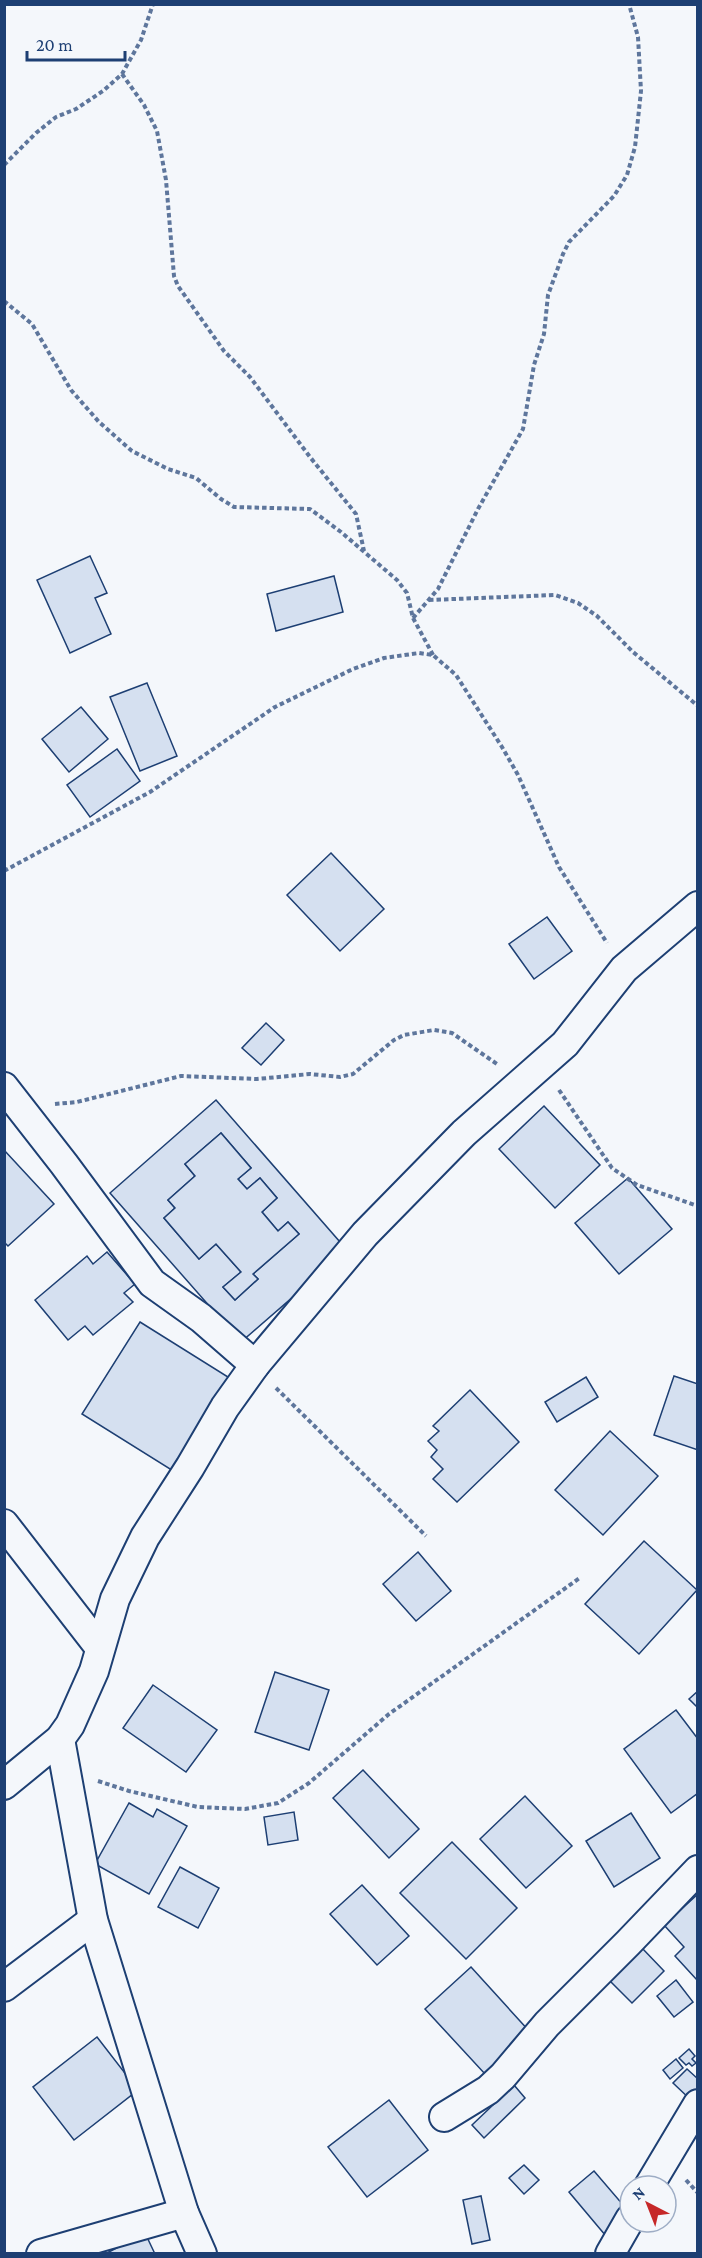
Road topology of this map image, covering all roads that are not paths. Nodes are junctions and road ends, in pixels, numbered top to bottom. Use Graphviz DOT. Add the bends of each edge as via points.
graph roads {
  1 [pos="698,906"];
  2 [pos="12,1098"];
  3 [pos="255,1365"];
  4 [pos="4,1524"];
  5 [pos="100,1648"];
  6 [pos="60,1739"];
  7 [pos="4,1785"];
  8 [pos="698,1870"];
  9 [pos="93,1920"];
  10 [pos="4,1987"];
  11 [pos="698,2104"];
  12 [pos="444,2117"];
  13 [pos="656,2174"];
  14 [pos="184,2213"];
  15 [pos="621,2234"];
  16 [pos="41,2253"];
  17 [pos="202,2253"];
  18 [pos="610,2253"];
  1 -- 3 [label="street" via="624,969 565,1044 464,1133 365,1234"];
  2 -- 3 [label="street" via="152,1283 201,1318"];
  3 -- 5 [label="street" via="145,1537 115,1599"];
  4 -- 5 [label="street"];
  5 -- 6 [label="street" via="85,1695"];
  6 -- 7 [label="street"];
  6 -- 9 [label="street"];
  8 -- 12 [label="street" via="547,2024 503,2076"];
  9 -- 10 [label="street"];
  9 -- 14 [label="street"];
  11 -- 13 [label="street"];
  14 -- 16 [label="street"];
  14 -- 17 [label="street"];
  15 -- 18 [label="street"];
}
